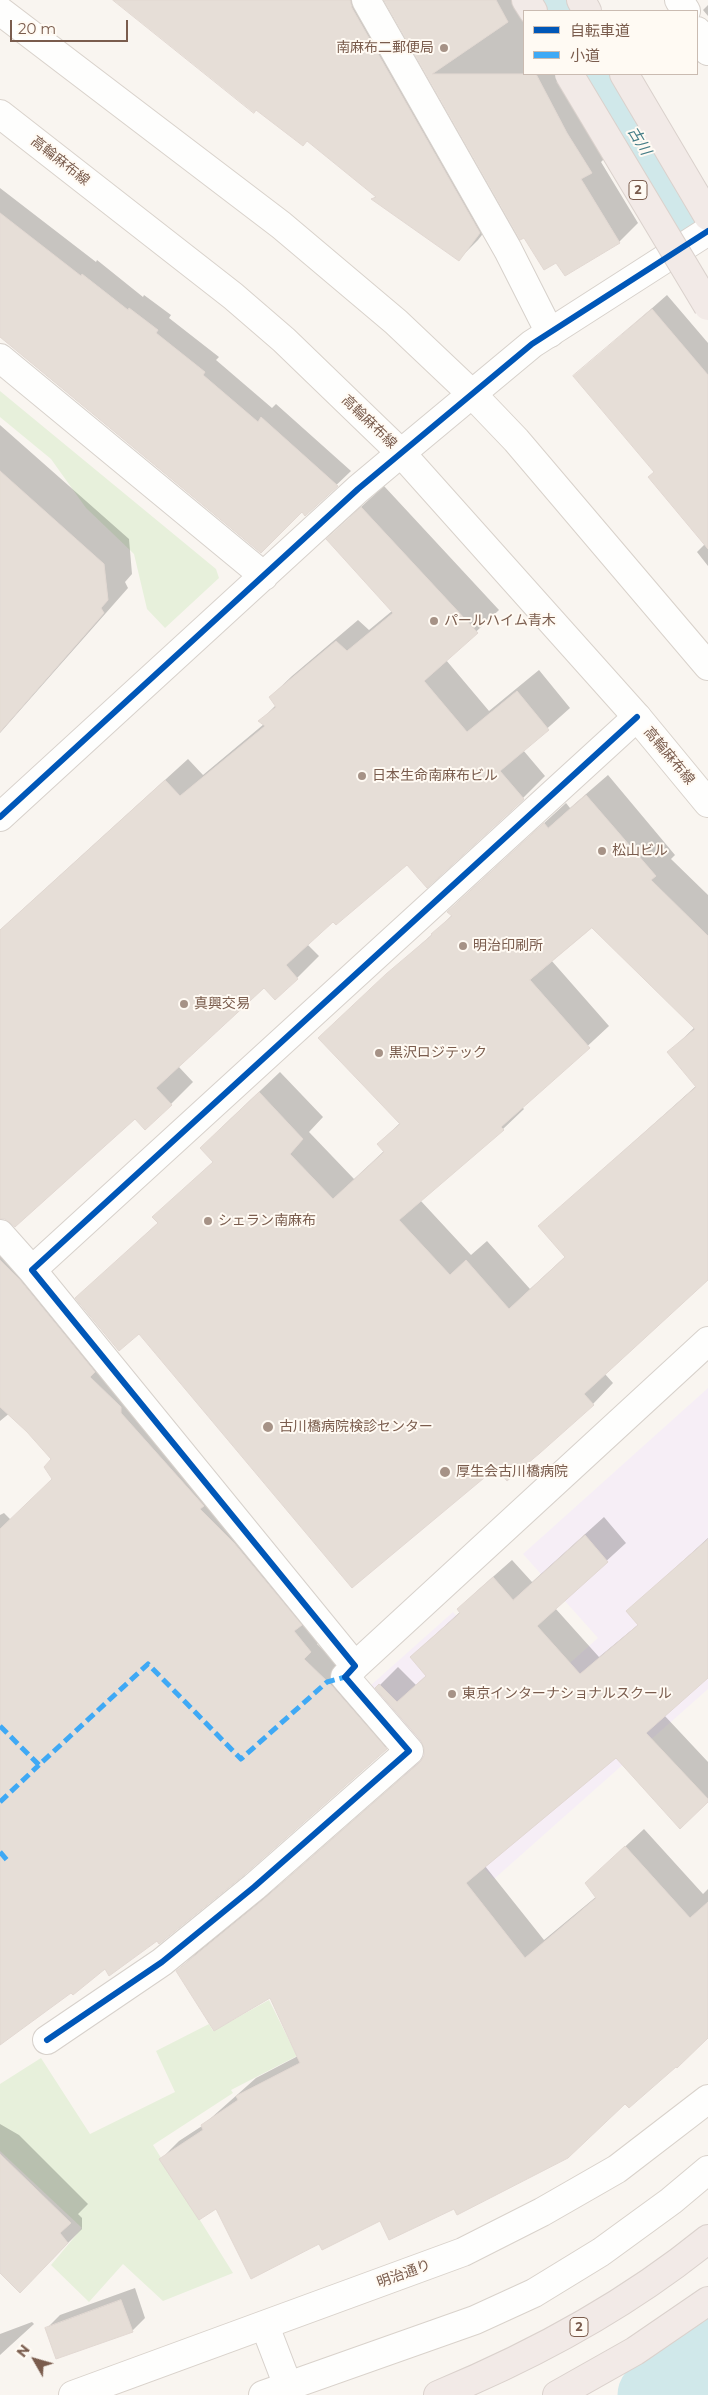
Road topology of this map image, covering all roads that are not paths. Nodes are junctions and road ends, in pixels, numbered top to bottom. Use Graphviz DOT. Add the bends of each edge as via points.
graph roads {
  1 [pos="366,0"];
  2 [pos="0,11"];
  3 [pos="698,33"];
  4 [pos="708,51"];
  5 [pos="570,75"];
  6 [pos="625,75"];
  7 [pos="0,114"];
  8 [pos="708,216"];
  9 [pos="708,232"];
  10 [pos="708,306"];
  11 [pos="550,333"];
  12 [pos="0,358"];
  13 [pos="472,394"];
  14 [pos="401,453"];
  15 [pos="264,576"];
  16 [pos="708,666"];
  17 [pos="637,717"];
  18 [pos="708,803"];
  19 [pos="0,817"];
  20 [pos="0,1234"];
  21 [pos="32,1270"];
  22 [pos="708,1340"];
  23 [pos="355,1666"];
  24 [pos="46,2040"];
  25 [pos="708,2099"];
  26 [pos="708,2170"];
  27 [pos="708,2239"];
  28 [pos="708,2301"];
  29 [pos="265,2326"];
  30 [pos="288,2390"];
  31 [pos="73,2395"];
  32 [pos="263,2395"];
  33 [pos="438,2395"];
  34 [pos="557,2395"];
  1 -- 11 [label="street" via="508,250"];
  2 -- 13 [label="street" via="281,225 374,302"];
  3 -- 4 [label="street"];
  5 -- 10 [label="highway, 2, bridge"];
  6 -- 8 [label="highway"];
  7 -- 14 [label="street, 高輪麻布線" via="233,296 284,340"];
  9 -- 11 [label="street"];
  11 -- 13 [label="street"];
  12 -- 15 [label="street"];
  13 -- 14 [label="street"];
  13 -- 16 [label="street" via="516,440"];
  14 -- 15 [label="street"];
  14 -- 17 [label="street, 高輪麻布線"];
  15 -- 19 [label="street"];
  17 -- 18 [label="street, 高輪麻布線"];
  17 -- 21 [label="street"];
  20 -- 21 [label="street"];
  21 -- 23 [label="street"];
  22 -- 23 [label="street"];
  23 -- 24 [label="street" via="345,1677 409,1751 170,1956"];
  25 -- 29 [label="street, 明治通り" via="616,2169 542,2212 463,2252"];
  26 -- 30 [label="street" via="601,2252 534,2293 475,2320"];
  27 -- 33 [label="highway, 2" via="679,2263 606,2312 538,2350"];
  28 -- 34 [label="highway" via="635,2351"];
  29 -- 30 [label="street"];
  29 -- 31 [label="street, 明治通り"];
  30 -- 32 [label="street"];
}
